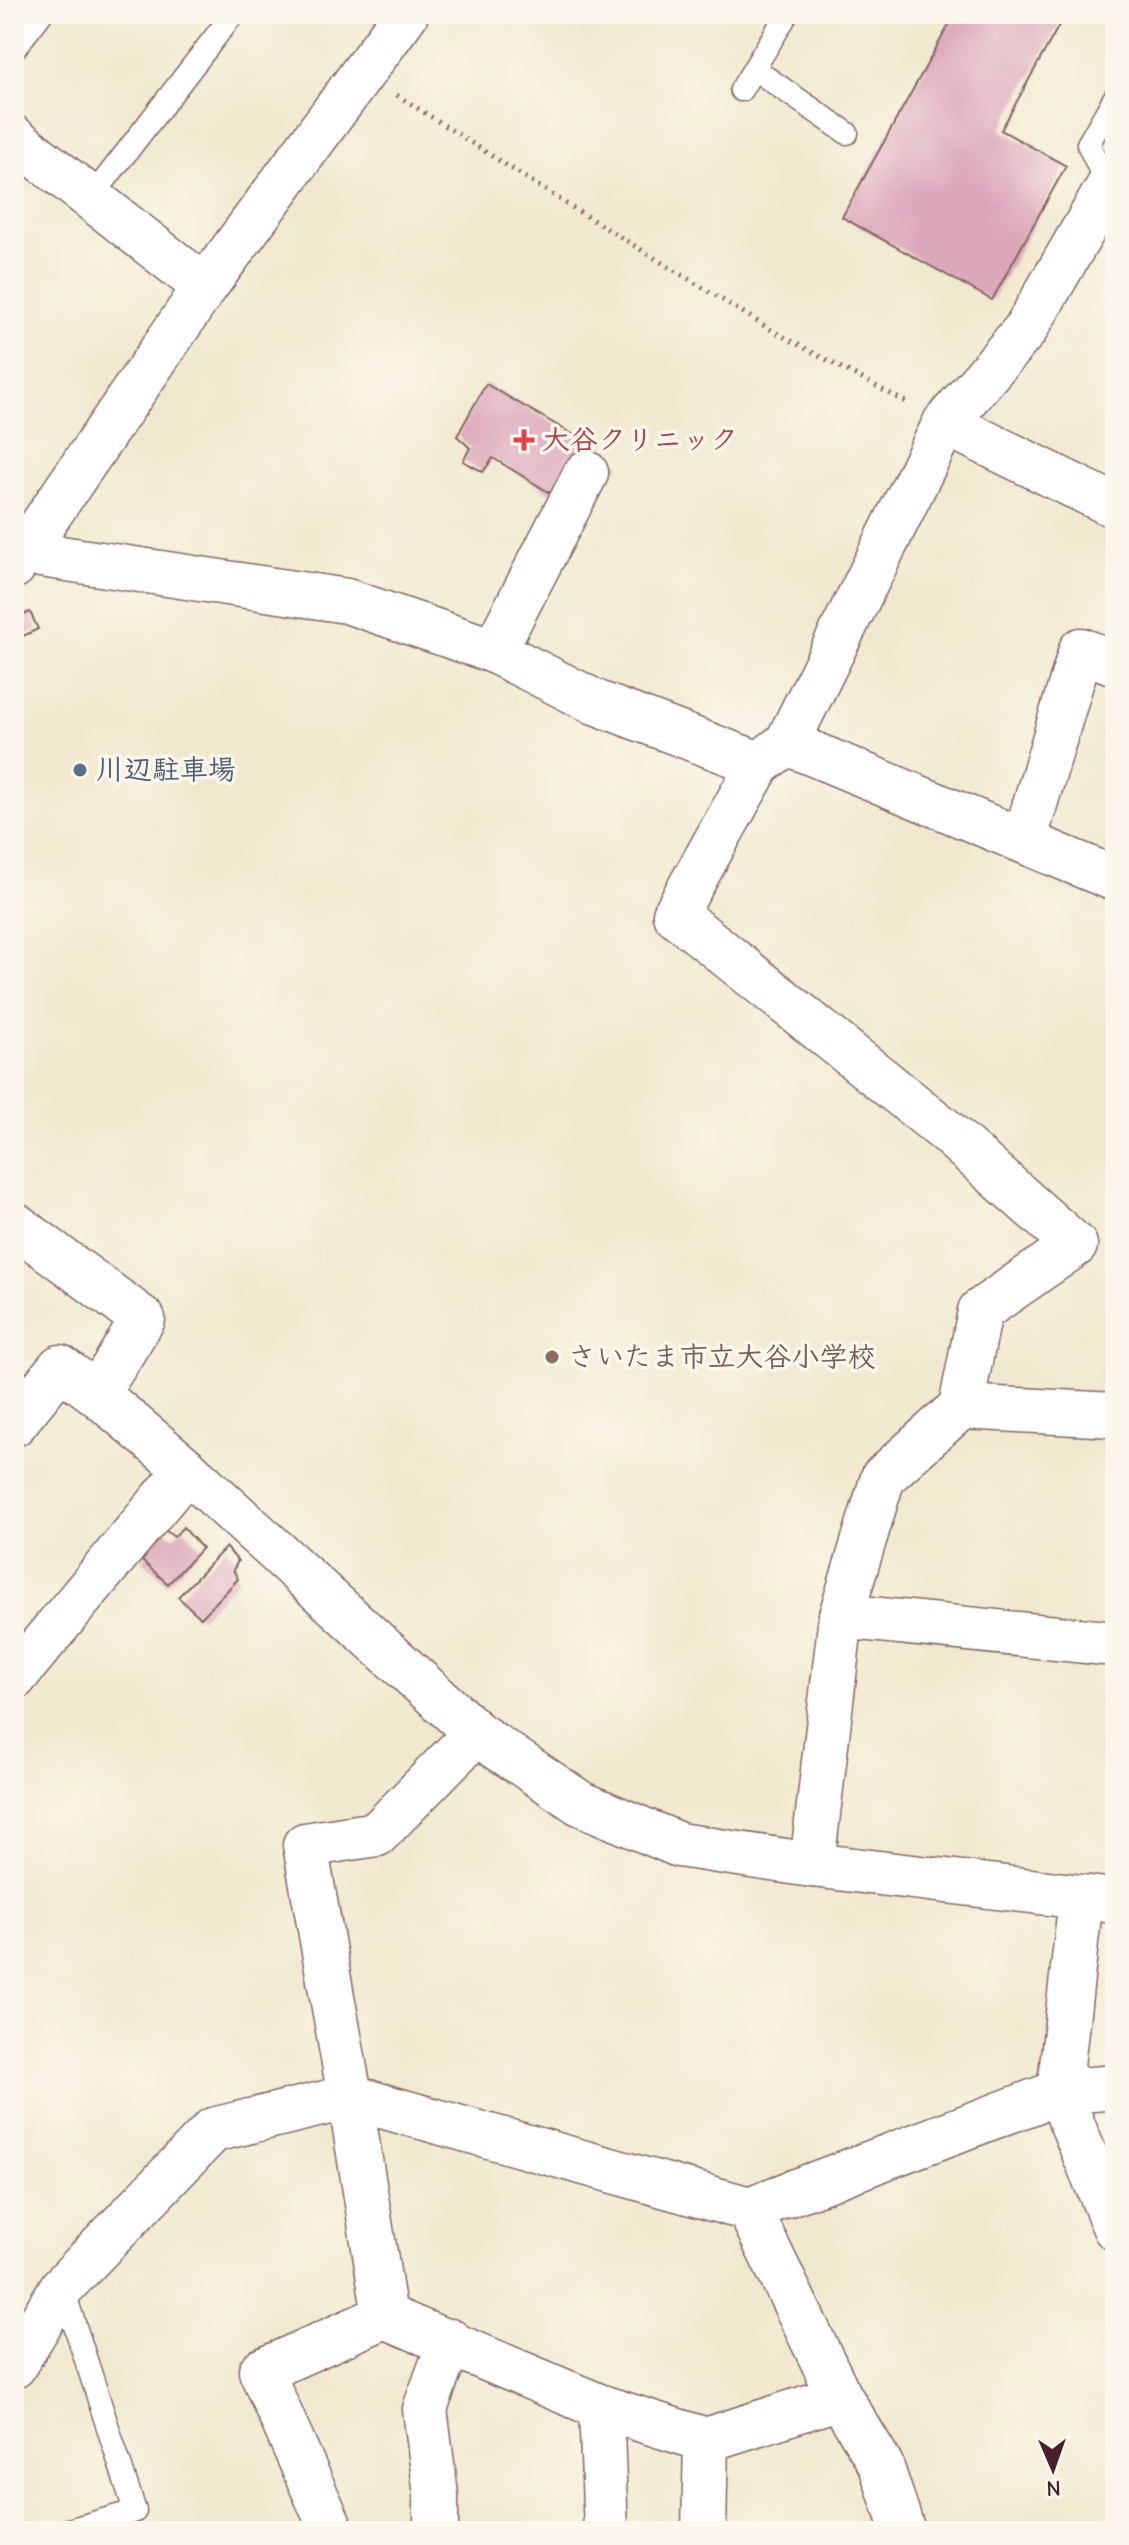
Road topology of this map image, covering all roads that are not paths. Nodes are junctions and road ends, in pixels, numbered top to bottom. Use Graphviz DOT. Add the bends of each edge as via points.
graph roads {
  1 [pos="41,14"];
  2 [pos="233,14"];
  3 [pos="406,14"];
  4 [pos="787,14"];
  5 [pos="14,49"];
  6 [pos="754,69"];
  7 [pos="741,90"];
  8 [pos="1115,97"];
  9 [pos="847,133"];
  10 [pos="14,138"];
  11 [pos="1111,181"];
  12 [pos="91,198"];
  13 [pos="205,287"];
  14 [pos="945,423"];
  15 [pos="586,473"];
  16 [pos="1115,506"];
  17 [pos="17,557"];
  18 [pos="494,651"];
  19 [pos="1115,663"];
  20 [pos="773,753"];
  21 [pos="1024,841"];
  22 [pos="1115,879"];
  23 [pos="14,1224"];
  24 [pos="97,1394"];
  25 [pos="961,1407"];
  26 [pos="1112,1412"];
  27 [pos="14,1424"];
  28 [pos="187,1470"];
  29 [pos="841,1616"];
  30 [pos="1115,1644"];
  31 [pos="14,1678"];
  32 [pos="476,1733"];
  33 [pos="812,1865"];
  34 [pos="1098,1899"];
  35 [pos="1115,2087"];
  36 [pos="1059,2092"];
  37 [pos="350,2097"];
  38 [pos="749,2209"];
  39 [pos="1115,2228"];
  40 [pos="62,2287"];
  41 [pos="385,2316"];
  42 [pos="450,2341"];
  43 [pos="14,2366"];
  44 [pos="840,2397"];
  45 [pos="601,2407"];
  46 [pos="706,2440"];
  47 [pos="65,2531"];
  48 [pos="332,2531"];
  49 [pos="436,2531"];
  50 [pos="606,2531"];
  51 [pos="704,2531"];
  52 [pos="903,2531"];
  1 -- 5 [label="lane"];
  2 -- 12 [label="lane"];
  3 -- 13 [label="street"];
  4 -- 6 [label="lane"];
  6 -- 7 [label="lane"];
  6 -- 9 [label="lane"];
  8 -- 11 [label="lane" via="1088,144"];
  10 -- 12 [label="street"];
  11 -- 14 [label="street" via="1025,330"];
  12 -- 13 [label="street"];
  13 -- 17 [label="street"];
  14 -- 16 [label="street"];
  14 -- 20 [label="street"];
  15 -- 18 [label="street"];
  17 -- 18 [label="street" via="347,601"];
  18 -- 20 [label="street" via="595,702"];
  19 -- 21 [label="street" via="1081,650"];
  20 -- 21 [label="street"];
  20 -- 25 [label="street" via="675,914 946,1131 1075,1245 980,1311"];
  21 -- 22 [label="street"];
  23 -- 24 [label="street" via="143,1319"];
  24 -- 27 [label="street" via="60,1367"];
  24 -- 28 [label="street"];
  25 -- 26 [label="street"];
  25 -- 29 [label="street" via="883,1477"];
  28 -- 31 [label="street"];
  28 -- 32 [label="street"];
  29 -- 30 [label="street"];
  29 -- 33 [label="street"];
  32 -- 33 [label="street" via="580,1803 679,1845"];
  32 -- 37 [label="street" via="377,1834 305,1845"];
  33 -- 34 [label="street"];
  34 -- 36 [label="street"];
  35 -- 36 [label="street"];
  36 -- 38 [label="street"];
  36 -- 39 [label="street"];
  37 -- 38 [label="street"];
  37 -- 40 [label="street" via="213,2130"];
  37 -- 41 [label="street"];
  38 -- 44 [label="street"];
  40 -- 43 [label="street"];
  40 -- 47 [label="lane" via="135,2511"];
  41 -- 42 [label="street"];
  41 -- 48 [label="street" via="261,2371"];
  42 -- 45 [label="street"];
  42 -- 49 [label="street" via="425,2409"];
  44 -- 46 [label="street"];
  44 -- 52 [label="street" via="881,2465"];
  45 -- 46 [label="street"];
  45 -- 50 [label="street"];
  46 -- 51 [label="street"];
}
